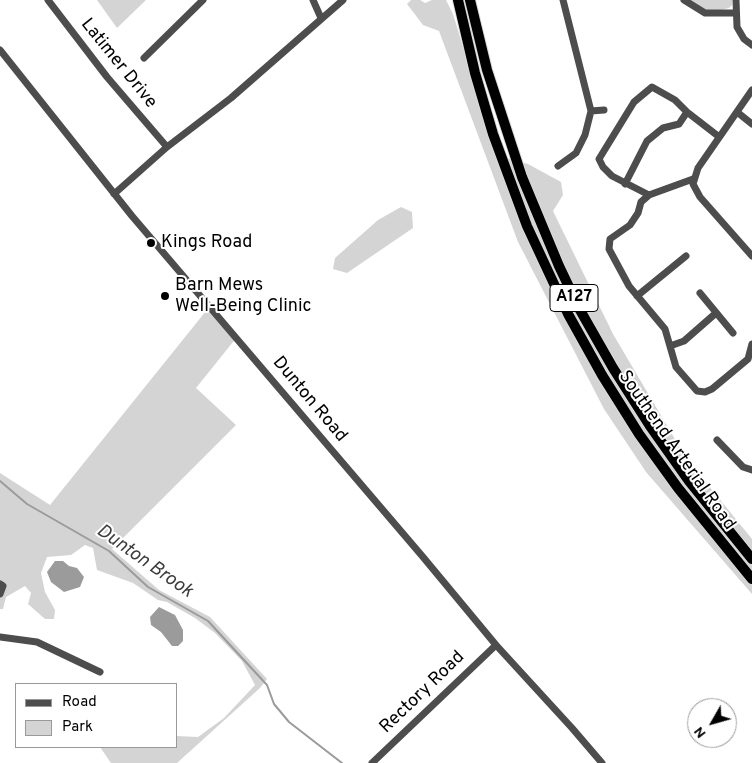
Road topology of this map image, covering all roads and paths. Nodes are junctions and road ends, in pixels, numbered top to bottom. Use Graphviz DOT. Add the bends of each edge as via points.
graph roads {
  1 [pos="48,0"];
  2 [pos="204,0"];
  3 [pos="313,0"];
  4 [pos="343,0"];
  5 [pos="458,0"];
  6 [pos="470,0"];
  7 [pos="563,0"];
  8 [pos="684,0"];
  9 [pos="736,0"];
  10 [pos="736,13"];
  11 [pos="321,18"];
  12 [pos="752,45"];
  13 [pos="0,50"];
  14 [pos="144,58"];
  15 [pos="752,90"];
  16 [pos="604,110"];
  17 [pos="591,111"];
  18 [pos="687,112"];
  19 [pos="737,112"];
  20 [pos="752,124"];
  21 [pos="718,136"];
  22 [pos="167,147"];
  23 [pos="558,166"];
  24 [pos="693,179"];
  25 [pos="625,184"];
  26 [pos="114,194"];
  27 [pos="649,195"];
  28 [pos="686,256"];
  29 [pos="752,256"];
  30 [pos="700,293"];
  31 [pos="637,296"];
  32 [pos="716,313"];
  33 [pos="733,333"];
  34 [pos="752,344"];
  35 [pos="670,346"];
  36 [pos="718,440"];
  37 [pos="752,470"];
  38 [pos="752,559"];
  39 [pos="752,579"];
  40 [pos="2,585"];
  41 [pos="0,594"];
  42 [pos="0,637"];
  43 [pos="496,645"];
  44 [pos="100,672"];
  45 [pos="372,763"];
  46 [pos="602,763"];
  1 -- 22 [label="street, Latimer Drive" via="107,77"];
  2 -- 14 [label="street"];
  3 -- 11 [label="street"];
  4 -- 11 [label="street"];
  5 -- 39 [label="highway, Southend Arterial Road / A127" via="496,144 527,226 568,314 639,434"];
  6 -- 38 [label="highway, Southend Arterial Road / A127" via="518,168 576,301 650,426 689,481"];
  7 -- 17 [label="street"];
  8 -- 10 [label="street" via="705,12"];
  9 -- 10 [label="street"];
  10 -- 12 [label="street" via="737,28"];
  11 -- 22 [label="street" via="231,98"];
  13 -- 26 [label="street, Dunton Road"];
  15 -- 19 [label="street"];
  16 -- 17 [label="street"];
  17 -- 23 [label="street" via="586,135 576,153"];
  18 -- 21 [label="street"];
  18 -- 25 [label="street" via="679,124 663,128 647,141"];
  18 -- 25 [label="street" via="675,100 652,87 634,102 598,159"];
  19 -- 20 [label="street"];
  19 -- 21 [label="street"];
  21 -- 24 [label="street"];
  22 -- 26 [label="street"];
  24 -- 27 [label="street"];
  24 -- 29 [label="street" via="700,197"];
  25 -- 27 [label="street"];
  26 -- 43 [label="street, Dunton Road"];
  27 -- 31 [label="street" via="640,202 638,213 630,225 609,242 619,269"];
  28 -- 31 [label="street"];
  30 -- 32 [label="street"];
  31 -- 35 [label="street" via="660,321"];
  32 -- 33 [label="street"];
  32 -- 35 [label="street" via="684,341"];
  34 -- 35 [label="street" via="748,359 705,392 697,392 680,373"];
  36 -- 37 [label="street" via="743,467"];
  40 -- 41 [label="street"];
  42 -- 44 [label="street" via="37,642"];
  43 -- 45 [label="street, Rectory Road"];
  43 -- 46 [label="street, Dunton Road"];
}
